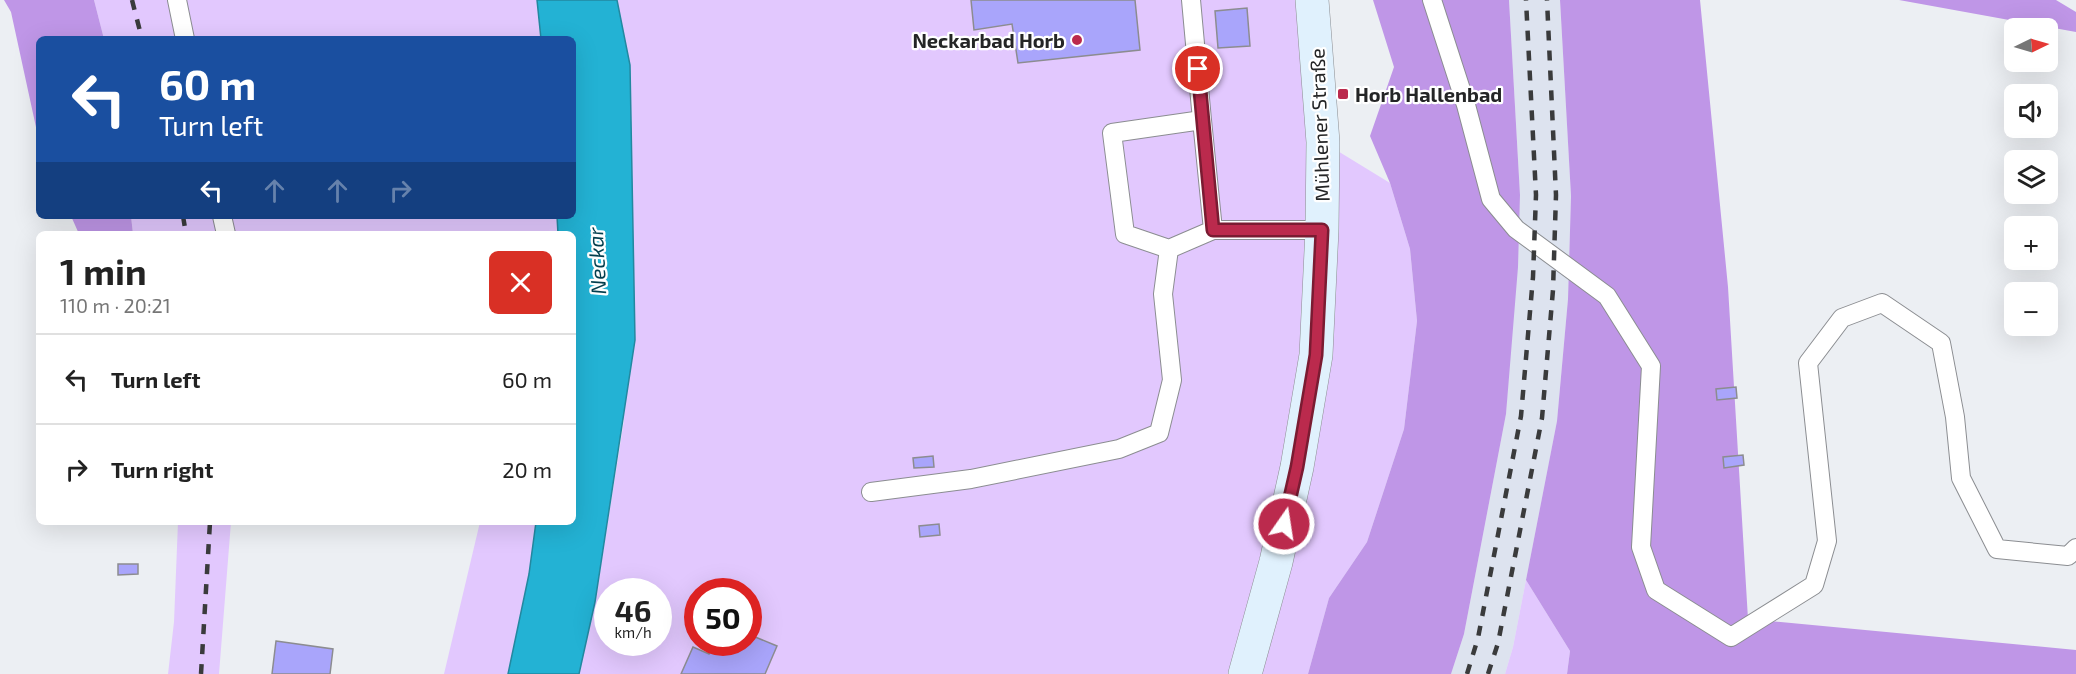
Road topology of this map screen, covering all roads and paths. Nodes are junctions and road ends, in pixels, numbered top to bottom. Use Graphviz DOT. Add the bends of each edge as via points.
graph roads {
  1 [pos="177,0"];
  2 [pos="1191,0"];
  3 [pos="1312,0"];
  4 [pos="1432,0"];
  5 [pos="184,36"];
  6 [pos="1202,120"];
  7 [pos="1213,230"];
  8 [pos="1322,230"];
  9 [pos="1168,249"];
  10 [pos="871,492"];
  11 [pos="2076,548"];
  12 [pos="1245,674"];
  1 -- 5 [label="lane"];
  2 -- 6 [label="lane"];
  3 -- 8 [label="main road, Mühlener Straße" via="1323,142"];
  4 -- 11 [label="lane" via="1467,105 1491,199 1516,229 1607,296 1651,366 1641,547 1656,590 1731,637 1814,585 1827,541 1808,363 1842,318 1882,303 1941,343 1955,417 1961,478 1997,549 2068,556"];
  6 -- 7 [label="lane"];
  6 -- 9 [label="lane" via="1112,133 1125,234"];
  7 -- 8 [label="lane"];
  7 -- 9 [label="lane"];
  8 -- 12 [label="main road, Mühlener Straße" via="1316,355 1297,467"];
  9 -- 10 [label="lane" via="1163,294 1172,380 1159,433 1119,449 971,479"];
}
